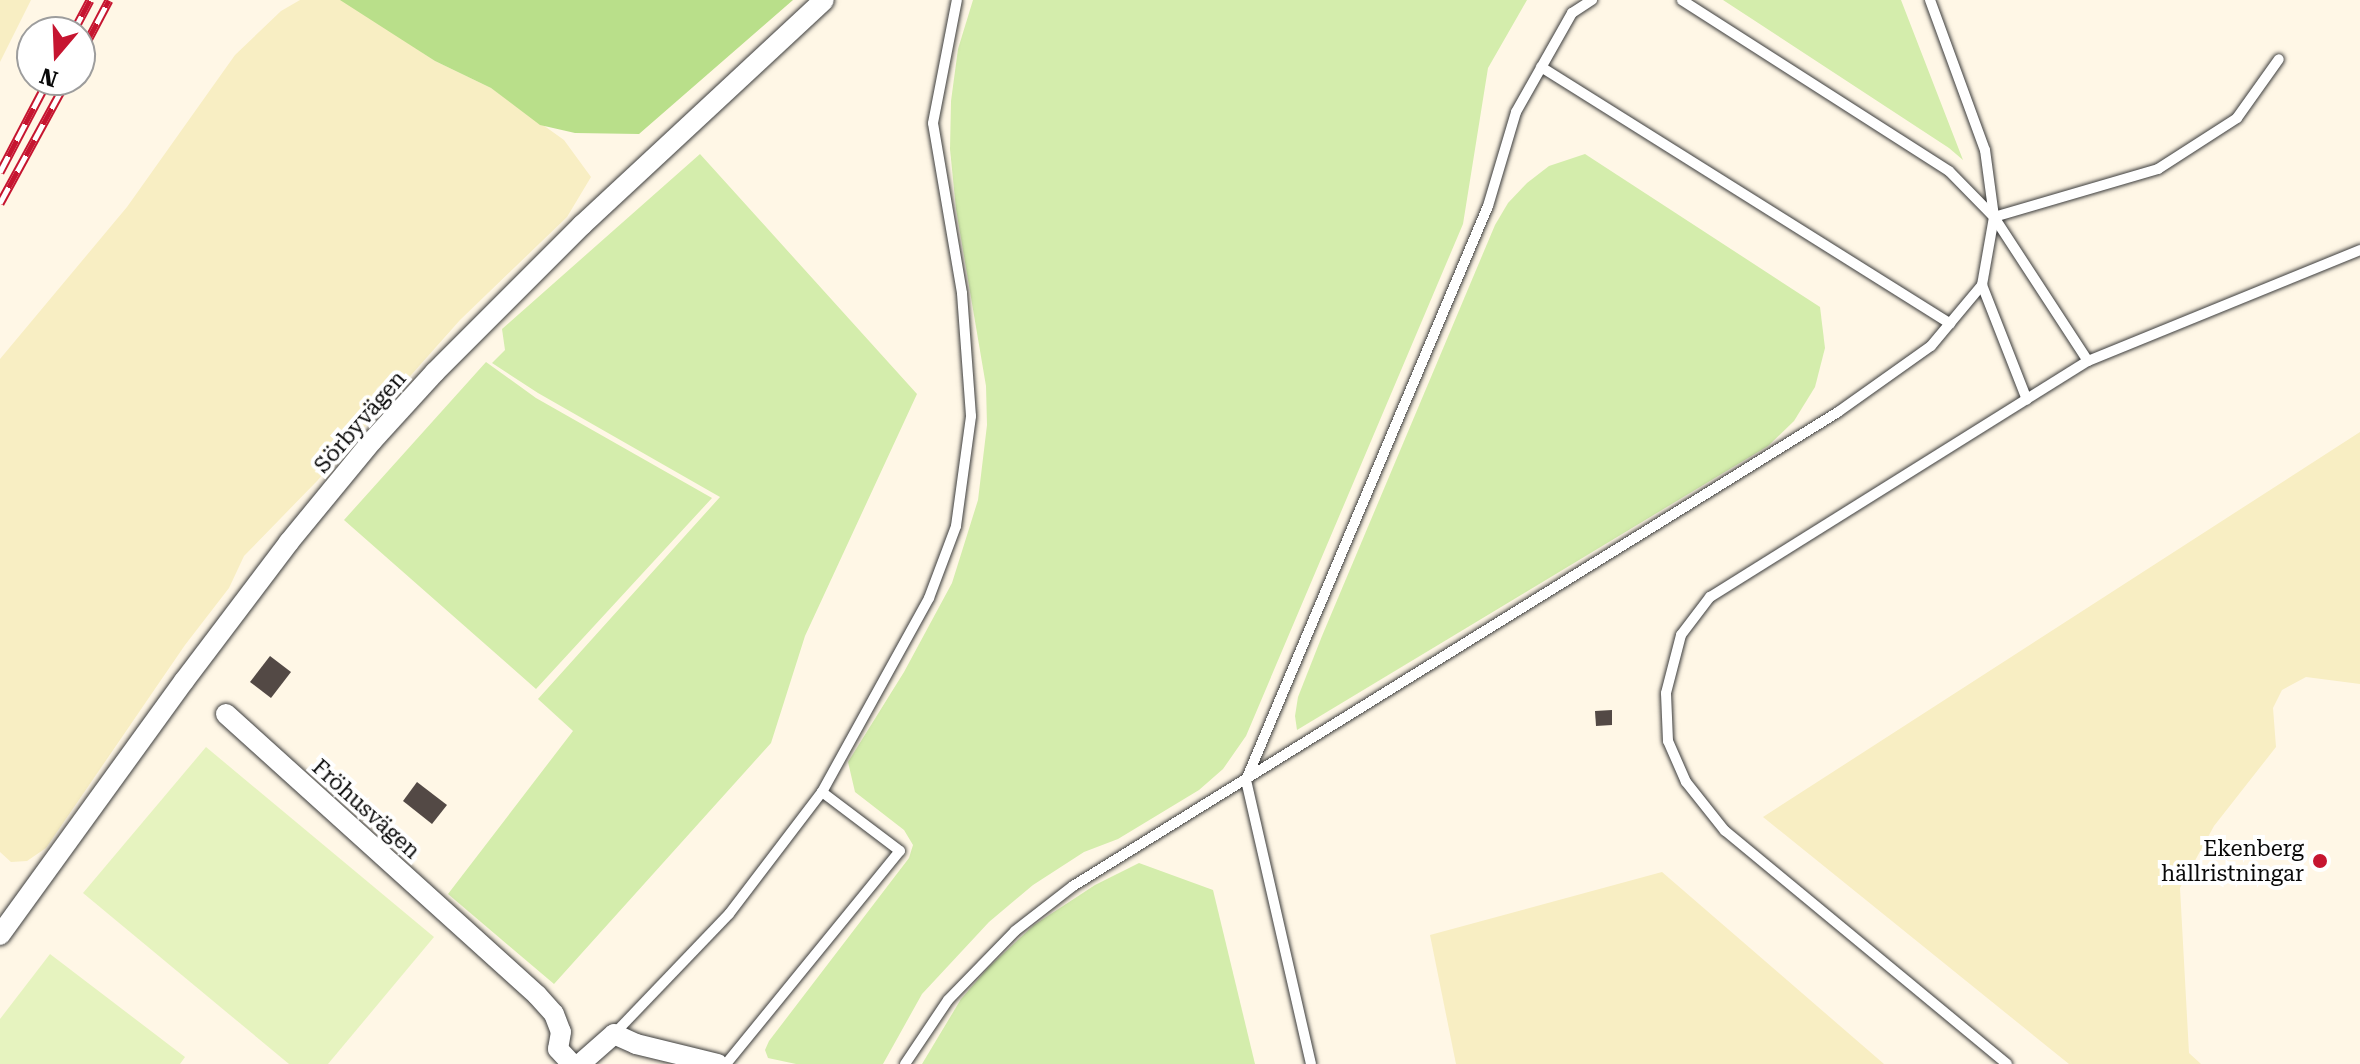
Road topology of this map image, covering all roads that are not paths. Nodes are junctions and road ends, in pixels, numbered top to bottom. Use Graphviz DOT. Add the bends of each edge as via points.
graph roads {
  1 [pos="824,0"];
  2 [pos="957,0"];
  3 [pos="1592,0"];
  4 [pos="1682,0"];
  5 [pos="1930,0"];
  6 [pos="2279,59"];
  7 [pos="1541,67"];
  8 [pos="1994,217"];
  9 [pos="2360,250"];
  10 [pos="1982,285"];
  11 [pos="1950,324"];
  12 [pos="2088,361"];
  13 [pos="2027,400"];
  14 [pos="226,714"];
  15 [pos="1246,780"];
  16 [pos="822,792"];
  17 [pos="0,935"];
  18 [pos="614,1034"];
  19 [pos="572,1064"];
  20 [pos="580,1064"];
  21 [pos="718,1064"];
  22 [pos="726,1064"];
  23 [pos="905,1064"];
  24 [pos="1311,1064"];
  25 [pos="2007,1064"];
  1 -- 17 [label="street, Sörbyvägen" via="582,225 372,441 184,681"];
  2 -- 16 [label="lane" via="933,123 962,293 971,416 956,526 929,598"];
  3 -- 7 [label="lane" via="1572,13"];
  4 -- 8 [label="lane" via="1949,171"];
  5 -- 8 [label="lane" via="1985,150"];
  6 -- 8 [label="lane" via="2237,118 2158,169"];
  7 -- 11 [label="lane"];
  7 -- 15 [label="lane" via="1516,112 1488,206"];
  8 -- 10 [label="lane"];
  8 -- 12 [label="lane"];
  9 -- 12 [label="lane"];
  10 -- 11 [label="lane"];
  10 -- 13 [label="lane"];
  11 -- 15 [label="lane" via="1931,346 1838,412"];
  12 -- 13 [label="lane"];
  13 -- 25 [label="lane" via="1710,597 1681,635 1666,693 1668,741 1686,782 1725,831"];
  14 -- 19 [label="street, Fröhusvägen" via="554,1014 561,1032 558,1049"];
  15 -- 23 [label="lane" via="1073,886 1015,931 948,1000"];
  15 -- 24 [label="lane"];
  16 -- 18 [label="lane" via="729,914"];
  16 -- 22 [label="lane" via="900,851"];
  18 -- 20 [label="street"];
  18 -- 21 [label="street"];
}
